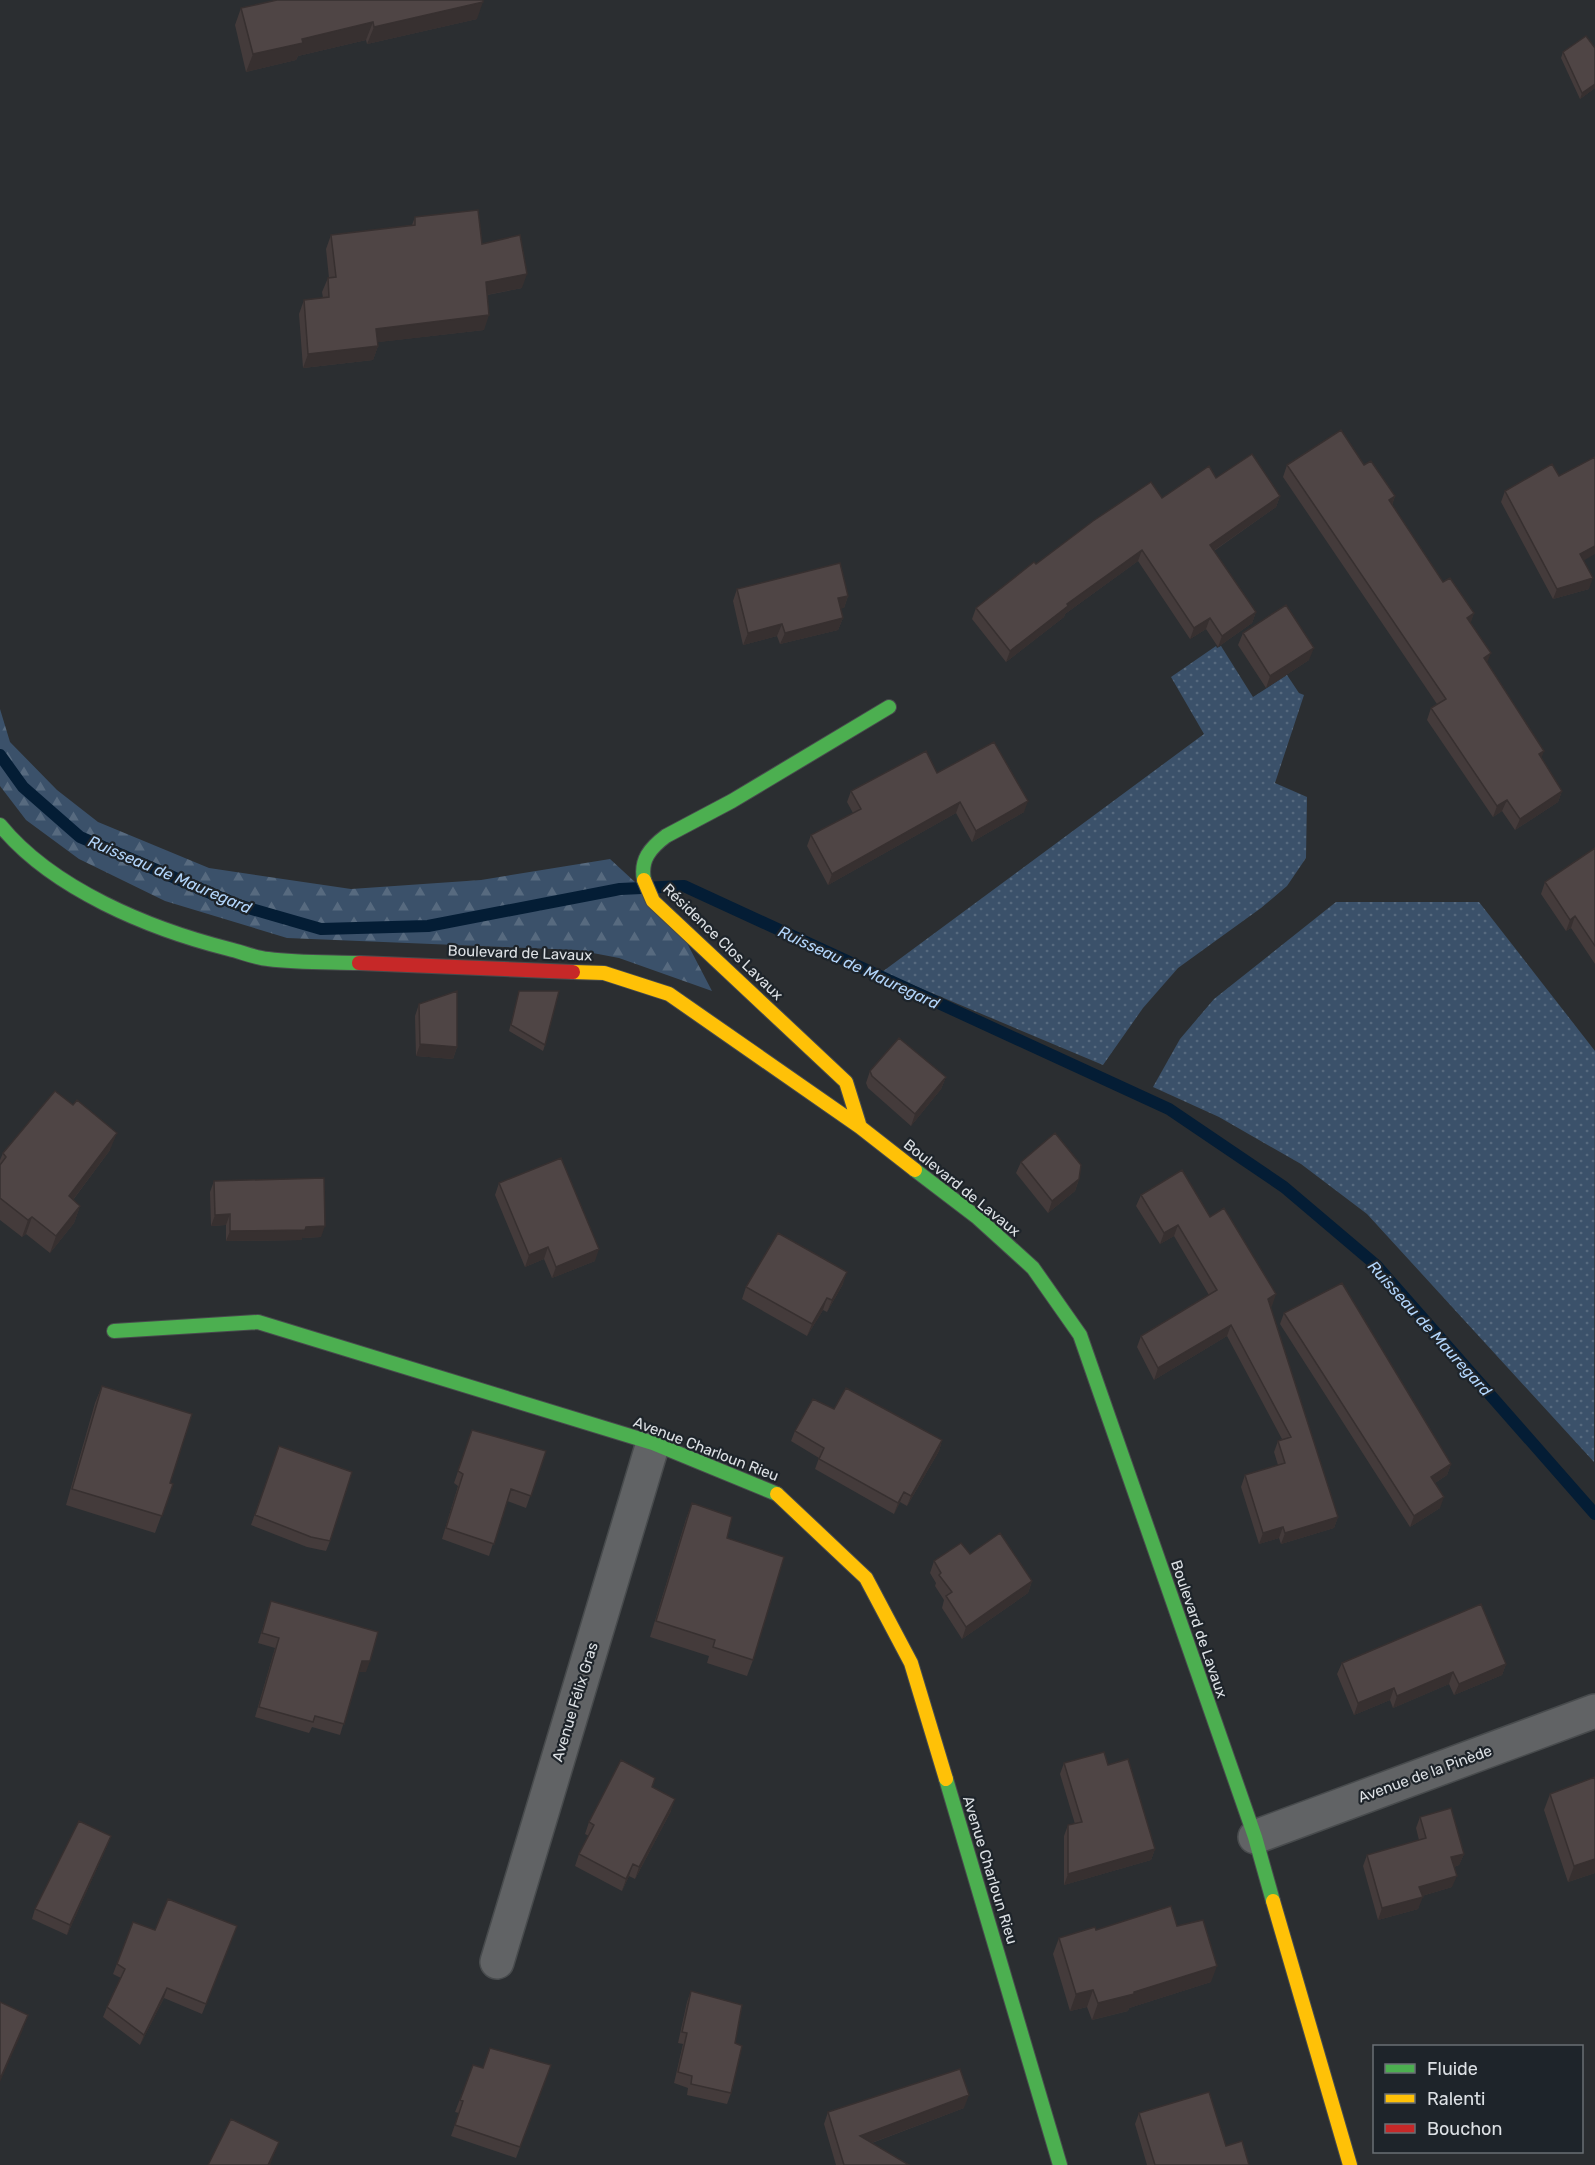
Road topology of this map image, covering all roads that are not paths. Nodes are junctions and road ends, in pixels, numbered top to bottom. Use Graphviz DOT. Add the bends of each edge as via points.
graph roads {
  1 [pos="889,707"];
  2 [pos="0,825"];
  3 [pos="860,1127"];
  4 [pos="114,1331"];
  5 [pos="653,1443"];
  6 [pos="1595,1711"];
  7 [pos="1255,1837"];
  8 [pos="497,1962"];
  9 [pos="1060,2165"];
  10 [pos="1350,2165"];
  1 -- 3 [label="street, Résidence Clos Lavaux" via="664,838 650,850 641,867 653,901 846,1082"];
  2 -- 3 [label="street, Boulevard de Lavaux" via="12,840 62,881 190,939 267,959 604,973 669,994"];
  3 -- 7 [label="street, Boulevard de Lavaux" via="978,1218 1033,1268 1080,1335"];
  4 -- 5 [label="street, Avenue Charloun Rieu" via="258,1322"];
  5 -- 8 [label="street, Avenue Félix Gras"];
  5 -- 9 [label="street, Avenue Charloun Rieu" via="780,1495 866,1578 911,1663"];
  6 -- 7 [label="street, Avenue de la Pinède"];
  7 -- 10 [label="street, Boulevard de Lavaux"];
}
